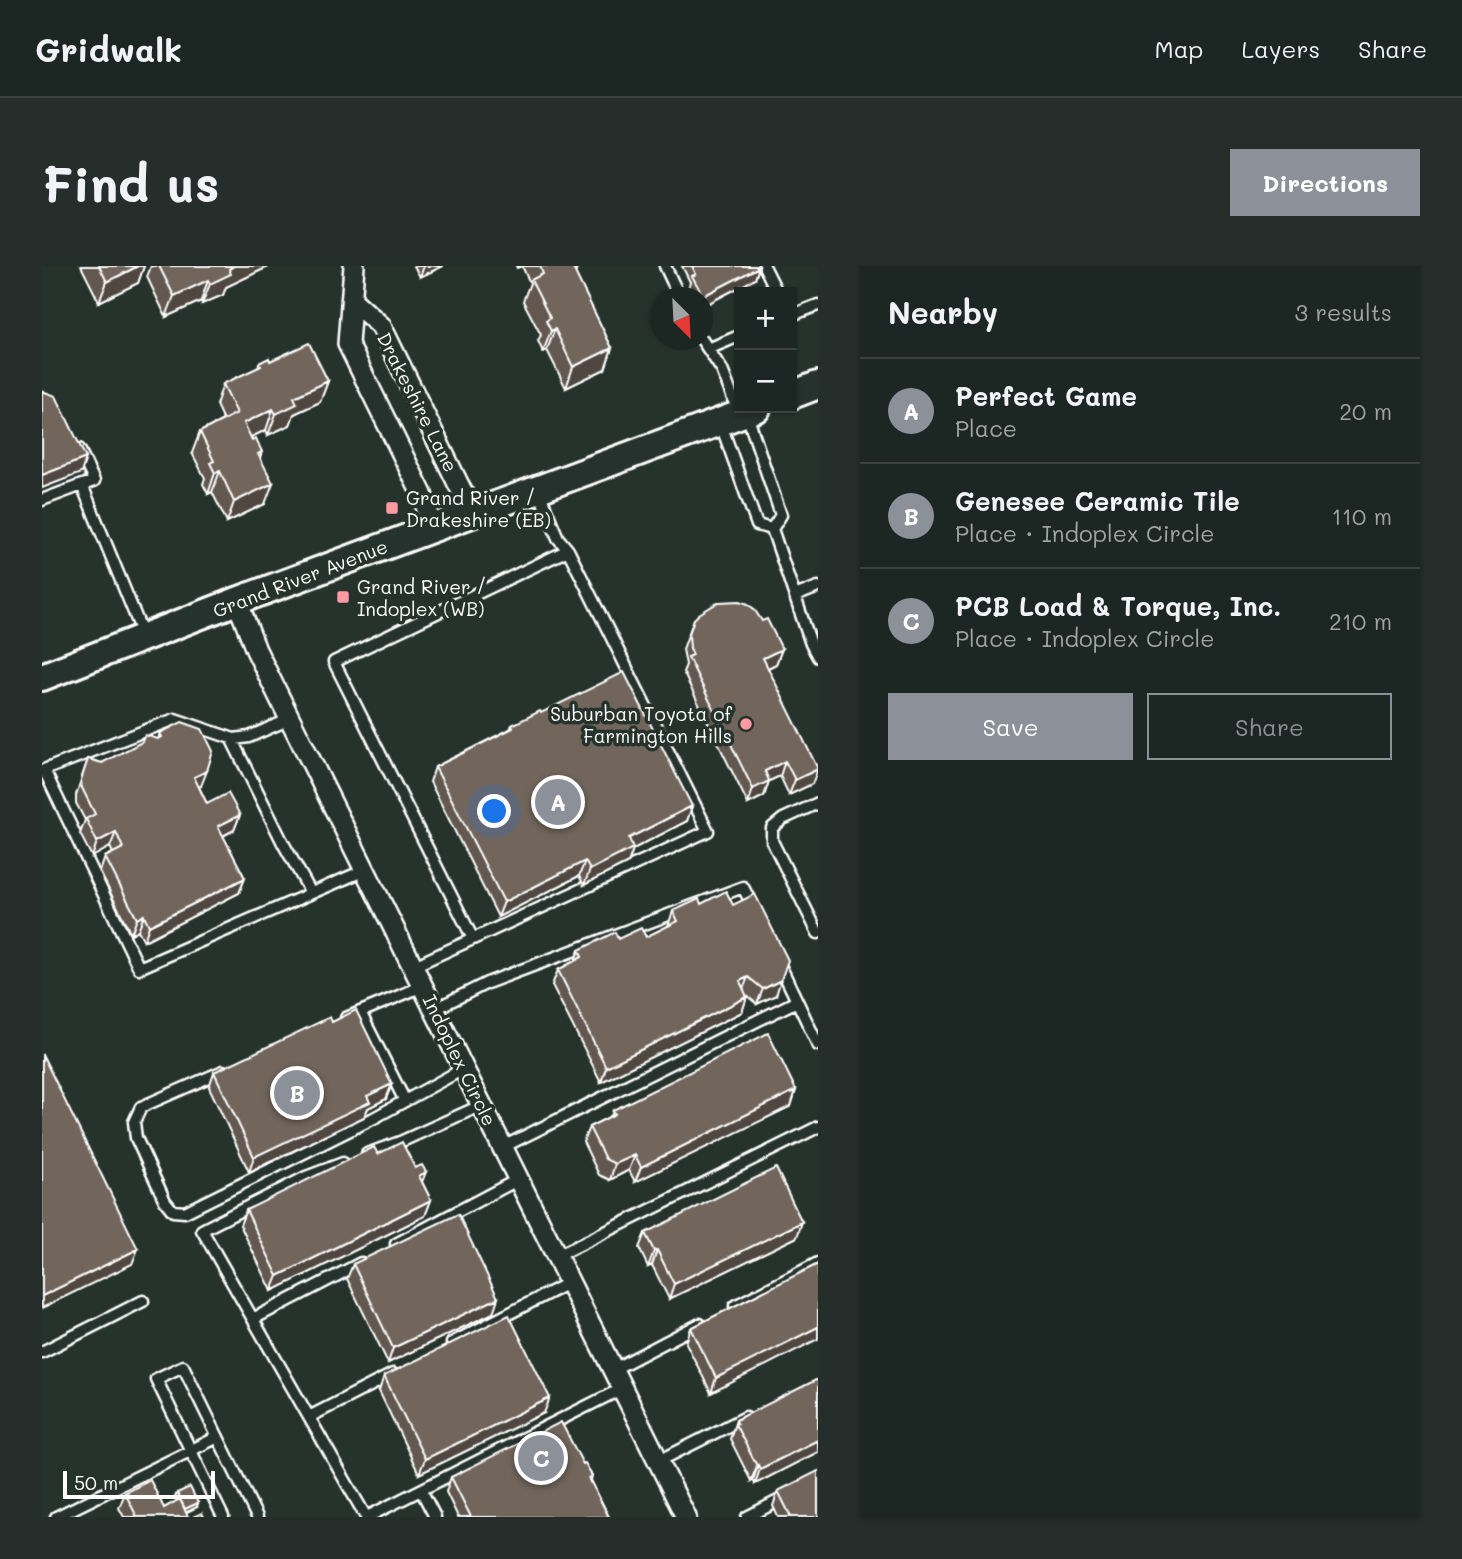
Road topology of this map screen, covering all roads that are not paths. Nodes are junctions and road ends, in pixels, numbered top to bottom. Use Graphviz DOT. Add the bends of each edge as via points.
graph roads {
  1 [pos="354,266"];
  2 [pos="665,266"];
  3 [pos="764,266"];
  4 [pos="675,287"];
  5 [pos="774,287"];
  6 [pos="352,300"];
  7 [pos="818,305"];
  8 [pos="797,313"];
  9 [pos="734,337"];
  10 [pos="713,342"];
  11 [pos="709,350"];
  12 [pos="818,385"];
  13 [pos="797,393"];
  14 [pos="740,414"];
  15 [pos="76,443"];
  16 [pos="82,485"];
  17 [pos="537,488"];
  18 [pos="42,500"];
  19 [pos="472,512"];
  20 [pos="433,528"];
  21 [pos="772,529"];
  22 [pos="568,550"];
  23 [pos="818,587"];
  24 [pos="795,596"];
  25 [pos="237,601"];
  26 [pos="145,638"];
  27 [pos="818,657"];
  28 [pos="42,677"];
  29 [pos="290,719"];
  30 [pos="231,738"];
  31 [pos="818,803"];
  32 [pos="365,870"];
  33 [pos="311,893"];
  34 [pos="758,919"];
  35 [pos="818,933"];
  36 [pos="473,939"];
  37 [pos="774,952"];
  38 [pos="414,966"];
  39 [pos="423,986"];
  40 [pos="797,1001"];
  41 [pos="435,1009"];
  42 [pos="360,1012"];
  43 [pos="338,1021"];
  44 [pos="818,1045"];
  45 [pos="234,1066"];
  46 [pos="463,1069"];
  47 [pos="405,1101"];
  48 [pos="482,1105"];
  49 [pos="818,1127"];
  50 [pos="503,1147"];
  51 [pos="519,1179"];
  52 [pos="386,1249"];
  53 [pos="374,1256"];
  54 [pos="557,1256"];
  55 [pos="818,1263"];
  56 [pos="570,1282"];
  57 [pos="143,1301"];
  58 [pos="722,1313"];
  59 [pos="253,1319"];
  60 [pos="710,1319"];
  61 [pos="446,1346"];
  62 [pos="42,1352"];
  63 [pos="614,1369"];
  64 [pos="396,1372"];
  65 [pos="623,1388"];
  66 [pos="757,1411"];
  67 [pos="309,1418"];
  68 [pos="218,1437"];
  69 [pos="191,1451"];
  70 [pos="659,1461"];
  71 [pos="421,1490"];
  72 [pos="794,1492"];
  73 [pos="56,1517"];
  74 [pos="223,1517"];
  75 [pos="257,1517"];
  76 [pos="367,1517"];
  77 [pos="435,1517"];
  78 [pos="687,1517"];
  79 [pos="747,1517"];
  1 -- 6 [label="street, Drakeshire Lane"];
  2 -- 4 [label="lane"];
  3 -- 5 [label="lane"];
  6 -- 19 [label="street, Drakeshire Lane" via="381,326"];
  6 -- 20 [label="street, Drakeshire Lane" via="348,344 422,494"];
  7 -- 8 [label="lane"];
  9 -- 10 [label="lane"];
  11 -- 14 [label="lane"];
  12 -- 13 [label="main road"];
  14 -- 17 [label="main road, Grand River Avenue"];
  14 -- 21 [label="lane" via="781,515"];
  14 -- 21 [label="lane" via="757,525"];
  15 -- 16 [label="lane" via="94,481"];
  16 -- 18 [label="lane"];
  16 -- 26 [label="lane"];
  17 -- 19 [label="main road, Grand River Avenue"];
  17 -- 22 [label="lane" via="558,538"];
  19 -- 20 [label="main road, Grand River Avenue"];
  20 -- 25 [label="main road, Grand River Avenue"];
  21 -- 24 [label="lane"];
  22 -- 36 [label="lane" via="334,662"];
  22 -- 36 [label="lane" via="708,831"];
  23 -- 24 [label="lane"];
  24 -- 27 [label="lane"];
  25 -- 26 [label="main road, Grand River Avenue"];
  25 -- 29 [label="street, Indoplex Circle"];
  26 -- 28 [label="main road, Grand River Avenue"];
  29 -- 30 [label="lane" via="249,737"];
  29 -- 32 [label="street, Indoplex Circle"];
  30 -- 33 [label="lane"];
  30 -- 33 [label="lane" via="175,719 44,770 139,968"];
  31 -- 35 [label="lane" via="772,828 772,841"];
  32 -- 33 [label="lane"];
  32 -- 38 [label="street, Indoplex Circle"];
  34 -- 41 [label="lane" via="743,887 487,983"];
  36 -- 38 [label="lane"];
  37 -- 40 [label="lane"];
  38 -- 39 [label="street, Indoplex Circle"];
  39 -- 41 [label="street, Indoplex Circle"];
  39 -- 42 [label="lane"];
  40 -- 44 [label="lane"];
  40 -- 50 [label="lane"];
  41 -- 46 [label="street, Indoplex Circle"];
  42 -- 43 [label="lane"];
  42 -- 47 [label="lane"];
  45 -- 47 [label="lane" via="141,1107 134,1122 136,1138 173,1211 185,1212"];
  46 -- 47 [label="lane"];
  46 -- 48 [label="street, Indoplex Circle"];
  48 -- 50 [label="street, Indoplex Circle"];
  48 -- 59 [label="lane" via="306,1177 202,1230"];
  49 -- 54 [label="lane"];
  50 -- 51 [label="street, Indoplex Circle"];
  51 -- 52 [label="lane"];
  51 -- 54 [label="street, Indoplex Circle"];
  53 -- 59 [label="lane"];
  54 -- 56 [label="street, Indoplex Circle"];
  55 -- 58 [label="lane"];
  56 -- 61 [label="lane"];
  56 -- 63 [label="street, Indoplex Circle"];
  57 -- 62 [label="lane"];
  59 -- 67 [label="lane"];
  60 -- 63 [label="lane"];
  63 -- 65 [label="street, Indoplex Circle"];
  64 -- 67 [label="lane"];
  65 -- 70 [label="street, Indoplex Circle"];
  65 -- 71 [label="lane"];
  66 -- 70 [label="lane"];
  67 -- 76 [label="lane"];
  68 -- 69 [label="lane"];
  68 -- 69 [label="lane" via="183,1366 156,1379"];
  68 -- 75 [label="lane"];
  69 -- 73 [label="lane"];
  69 -- 74 [label="lane"];
  70 -- 78 [label="street, Indoplex Circle"];
  71 -- 76 [label="lane"];
  71 -- 77 [label="lane"];
  72 -- 79 [label="lane"];
}
